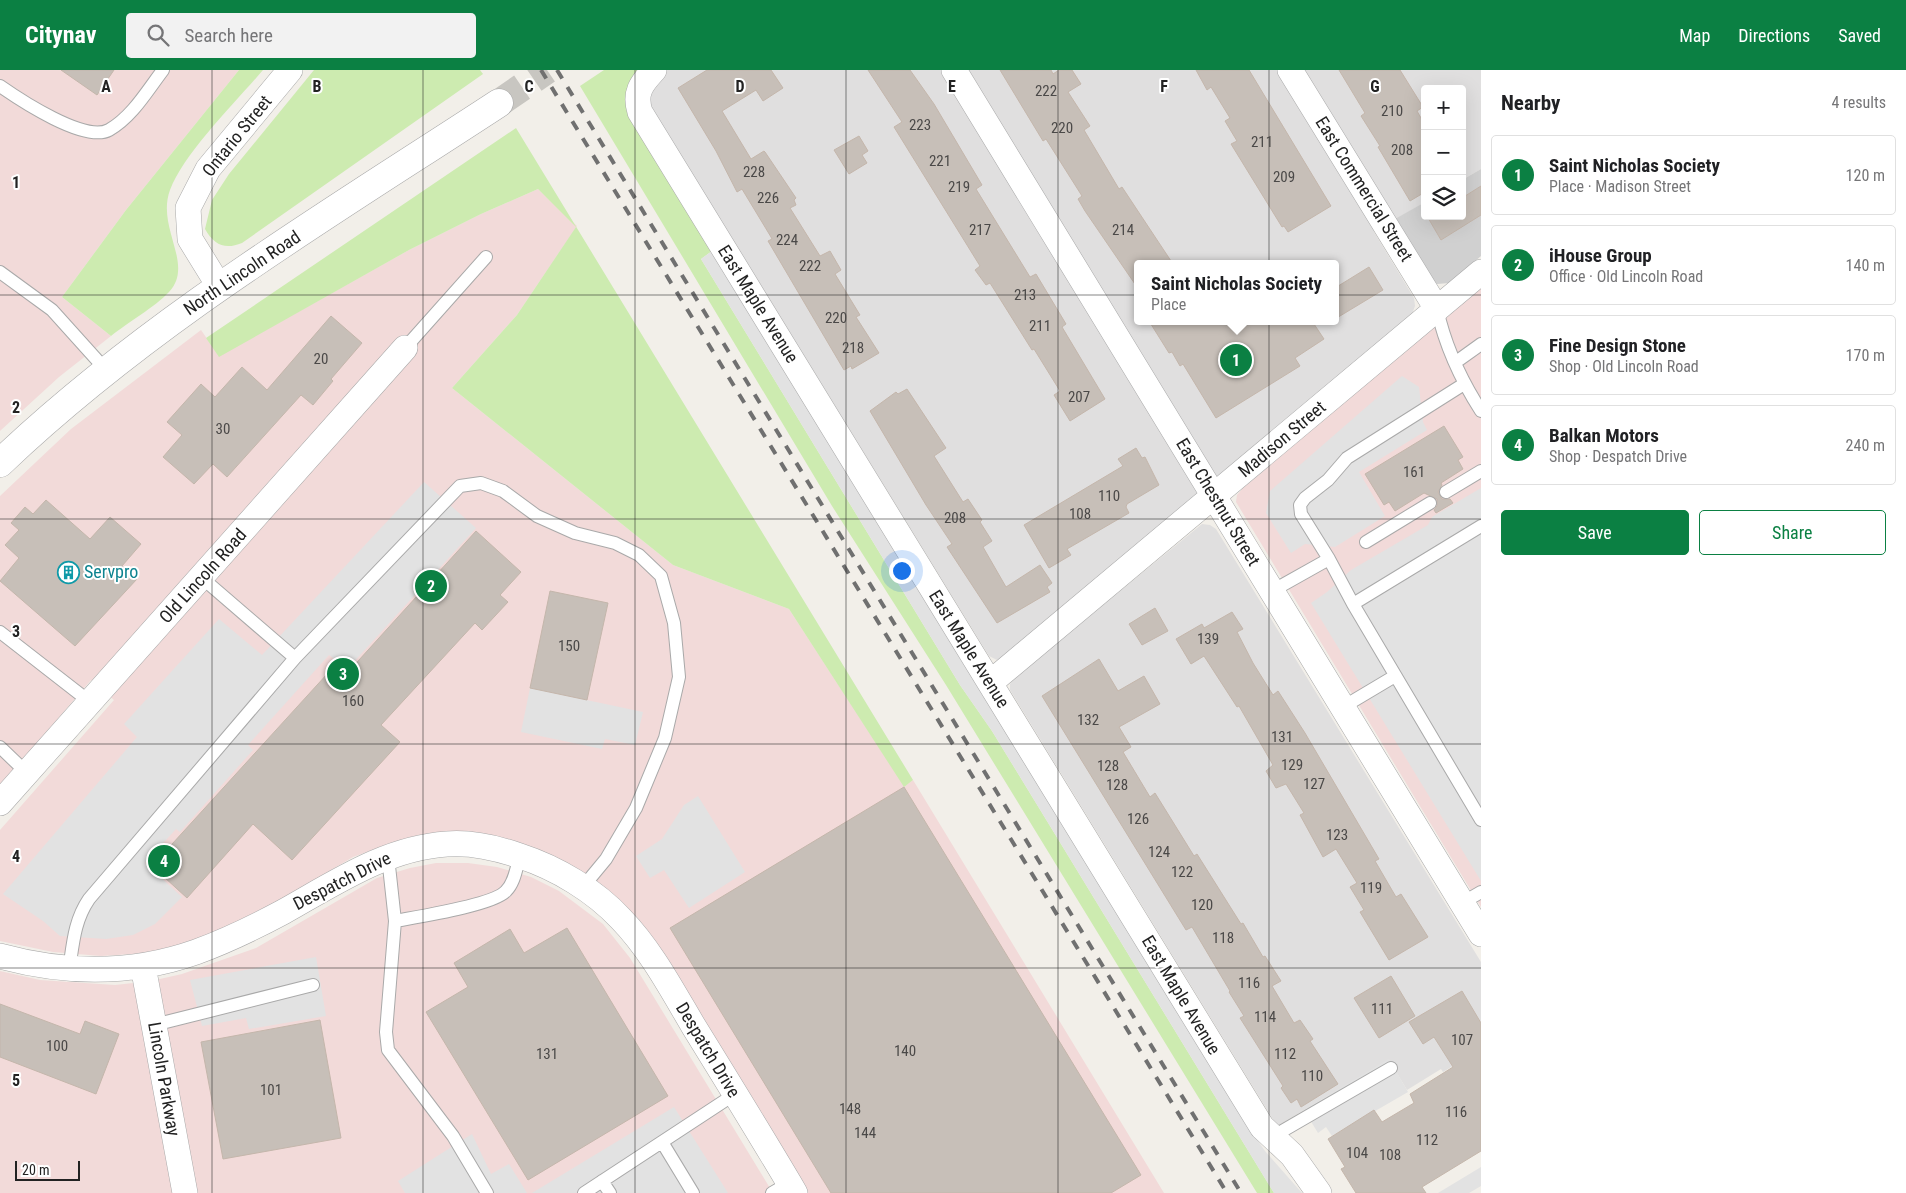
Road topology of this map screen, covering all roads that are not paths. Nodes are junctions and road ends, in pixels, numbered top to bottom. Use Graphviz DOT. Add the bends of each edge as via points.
graph roads {
  1 [pos="163,70"];
  2 [pos="290,70"];
  3 [pos="654,70"];
  4 [pos="954,70"];
  5 [pos="1290,70"];
  6 [pos="0,86"];
  7 [pos="499,103"];
  8 [pos="486,257"];
  9 [pos="0,272"];
  10 [pos="1481,272"];
  11 [pos="219,286"];
  12 [pos="1437,309"];
  13 [pos="1481,344"];
  14 [pos="405,348"];
  15 [pos="1456,362"];
  16 [pos="106,370"];
  17 [pos="1464,384"];
  18 [pos="1481,411"];
  19 [pos="0,463"];
  20 [pos="1481,471"];
  21 [pos="1446,492"];
  22 [pos="1214,496"];
  23 [pos="1430,503"];
  24 [pos="1481,526"];
  25 [pos="1366,542"];
  26 [pos="1330,559"];
  27 [pos="202,577"];
  28 [pos="1272,591"];
  29 [pos="1353,604"];
  30 [pos="0,632"];
  31 [pos="295,658"];
  32 [pos="1395,676"];
  33 [pos="990,683"];
  34 [pos="90,702"];
  35 [pos="1342,707"];
  36 [pos="0,747"];
  37 [pos="26,773"];
  38 [pos="0,803"];
  39 [pos="1481,820"];
  40 [pos="520,856"];
  41 [pos="388,857"];
  42 [pos="582,888"];
  43 [pos="1471,897"];
  44 [pos="395,921"];
  45 [pos="1481,934"];
  46 [pos="0,956"];
  47 [pos="143,966"];
  48 [pos="70,970"];
  49 [pos="313,985"];
  50 [pos="154,1025"];
  51 [pos="1391,1068"];
  52 [pos="735,1094"];
  53 [pos="1272,1137"];
  54 [pos="662,1142"];
  55 [pos="602,1181"];
  56 [pos="786,1190"];
  57 [pos="185,1193"];
  58 [pos="487,1193"];
  59 [pos="584,1193"];
  60 [pos="610,1193"];
  61 [pos="693,1193"];
  62 [pos="1319,1193"];
  1 -- 6 [label="lane" via="126,118 106,131 87,131 35,110"];
  2 -- 11 [label="street, Ontario Street" via="208,169 188,208 190,240"];
  3 -- 33 [label="street, East Maple Avenue" via="638,90 640,112"];
  4 -- 22 [label="street, East Chestnut Street"];
  5 -- 12 [label="street, East Commercial Street"];
  7 -- 11 [label="street, North Lincoln Road"];
  8 -- 14 [label="lane"];
  9 -- 16 [label="lane" via="52,310"];
  10 -- 12 [label="street, Madison Street"];
  11 -- 16 [label="street, North Lincoln Road"];
  12 -- 15 [label="lane" via="1443,334"];
  12 -- 22 [label="street, Madison Street"];
  13 -- 15 [label="lane"];
  14 -- 27 [label="street, Old Lincoln Road"];
  15 -- 17 [label="lane"];
  16 -- 19 [label="street, North Lincoln Road"];
  17 -- 18 [label="lane"];
  17 -- 26 [label="lane" via="1347,458 1328,480 1305,498 1300,505 1301,514"];
  20 -- 21 [label="lane"];
  22 -- 28 [label="street, East Chestnut Street"];
  22 -- 33 [label="street, Madison Street"];
  23 -- 25 [label="lane"];
  24 -- 29 [label="lane"];
  26 -- 28 [label="lane"];
  26 -- 29 [label="lane"];
  27 -- 31 [label="lane"];
  27 -- 34 [label="street, Old Lincoln Road"];
  28 -- 35 [label="street, East Chestnut Street"];
  29 -- 32 [label="lane"];
  30 -- 34 [label="lane"];
  31 -- 42 [label="lane" via="460,486 481,483 503,491 536,516 639,555 661,576 674,623 679,677 665,738 636,808 606,859"];
  31 -- 48 [label="lane" via="88,899 75,930"];
  32 -- 35 [label="lane"];
  32 -- 39 [label="lane"];
  33 -- 53 [label="street, East Maple Avenue" via="1262,1127"];
  34 -- 37 [label="street, Old Lincoln Road"];
  35 -- 43 [label="street, East Chestnut Street"];
  36 -- 37 [label="lane"];
  37 -- 38 [label="street, Old Lincoln Road"];
  40 -- 41 [label="street, Despatch Drive" via="476,844 449,843 420,847"];
  40 -- 42 [label="street, Despatch Drive"];
  40 -- 44 [label="lane" via="512,883 505,893 490,900"];
  41 -- 44 [label="lane"];
  41 -- 47 [label="street, Despatch Drive" via="339,879 247,930 196,952"];
  42 -- 52 [label="street, Despatch Drive" via="621,918 643,945"];
  43 -- 45 [label="street, East Chestnut Street"];
  44 -- 58 [label="lane" via="386,1032 388,1050 453,1136"];
  46 -- 48 [label="street, Despatch Drive"];
  47 -- 48 [label="street, Despatch Drive"];
  47 -- 50 [label="street, Lincoln Parkway"];
  49 -- 50 [label="lane"];
  50 -- 57 [label="street, Lincoln Parkway"];
  51 -- 53 [label="lane"];
  52 -- 54 [label="lane"];
  52 -- 56 [label="street, Despatch Drive"];
  53 -- 62 [label="street, East Maple Avenue" via="1292,1155"];
  54 -- 55 [label="lane"];
  54 -- 61 [label="lane"];
  55 -- 59 [label="lane"];
  55 -- 60 [label="lane"];
}
